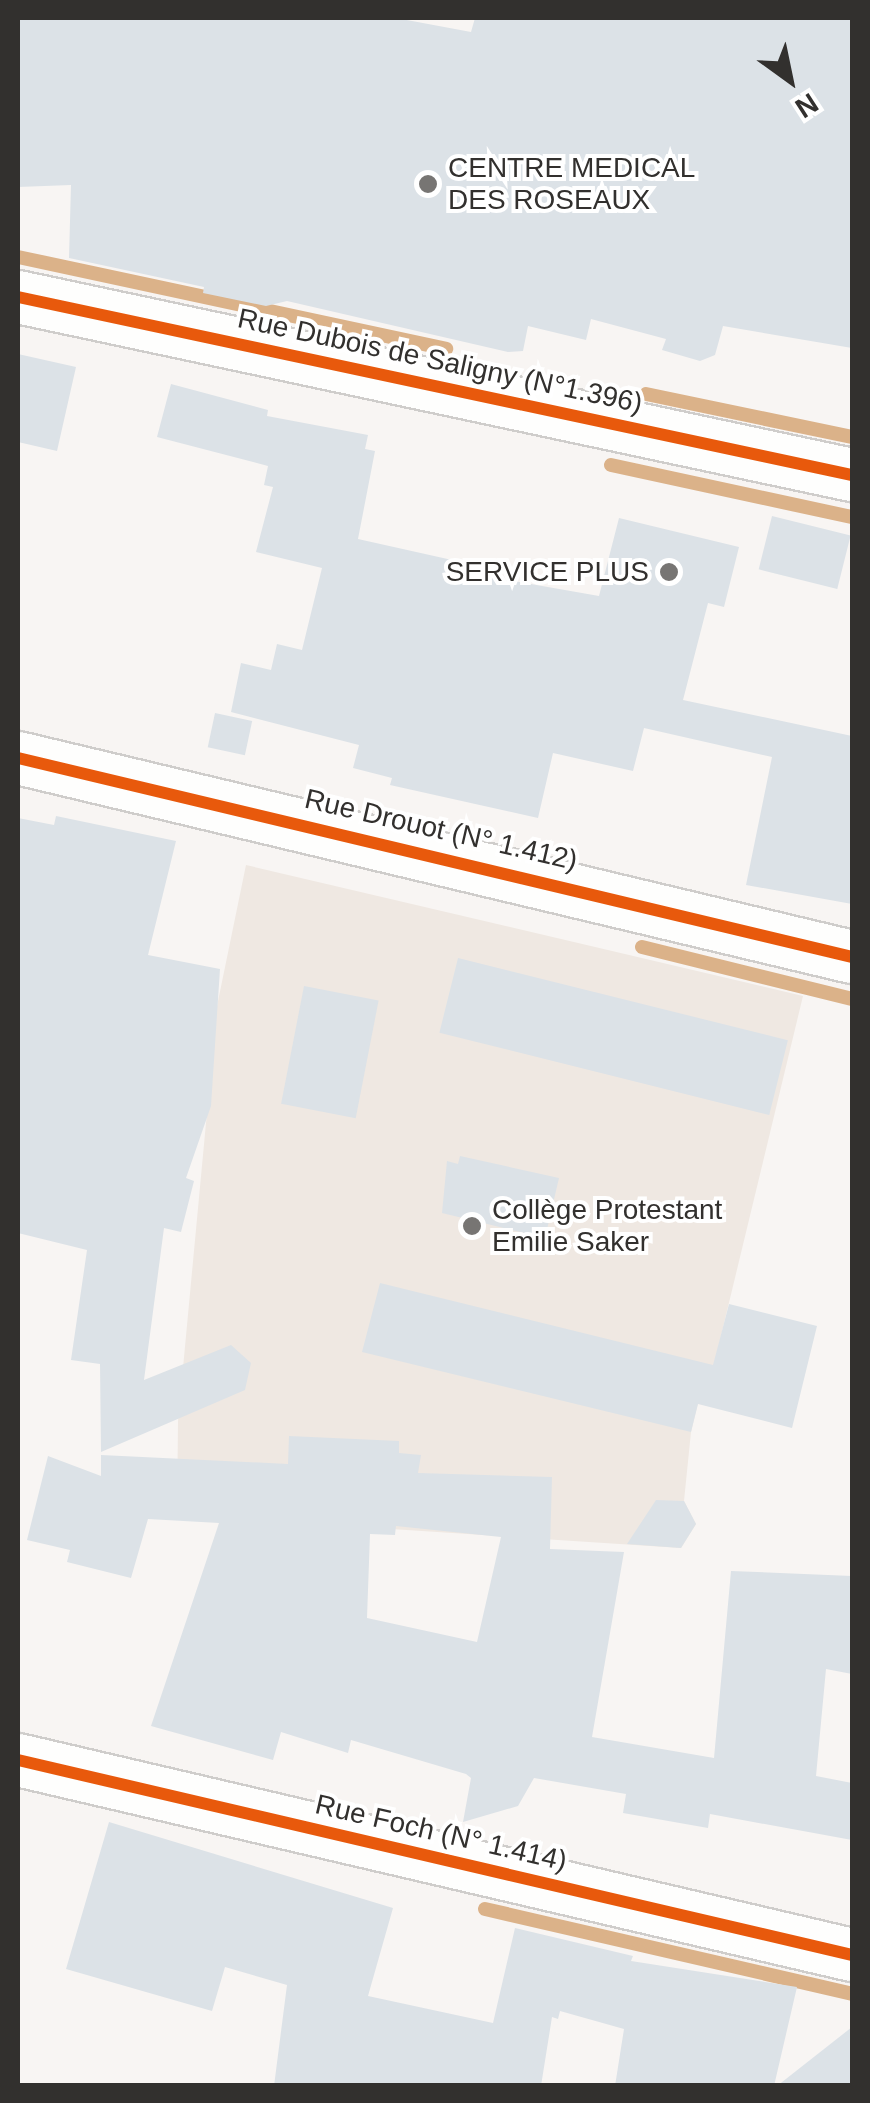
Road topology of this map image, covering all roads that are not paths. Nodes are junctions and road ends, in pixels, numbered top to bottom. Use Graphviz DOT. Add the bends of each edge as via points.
graph roads {
  1 [pos="18,297"];
  2 [pos="852,475"];
  3 [pos="18,758"];
  4 [pos="852,957"];
  5 [pos="18,1760"];
  6 [pos="852,1955"];
  1 -- 2 [label="street, Rue Dubois de Saligny (N°1.396)"];
  3 -- 4 [label="street, Rue Drouot (N° 1.412)"];
  5 -- 6 [label="street, Rue Foch (N° 1.414)"];
}
